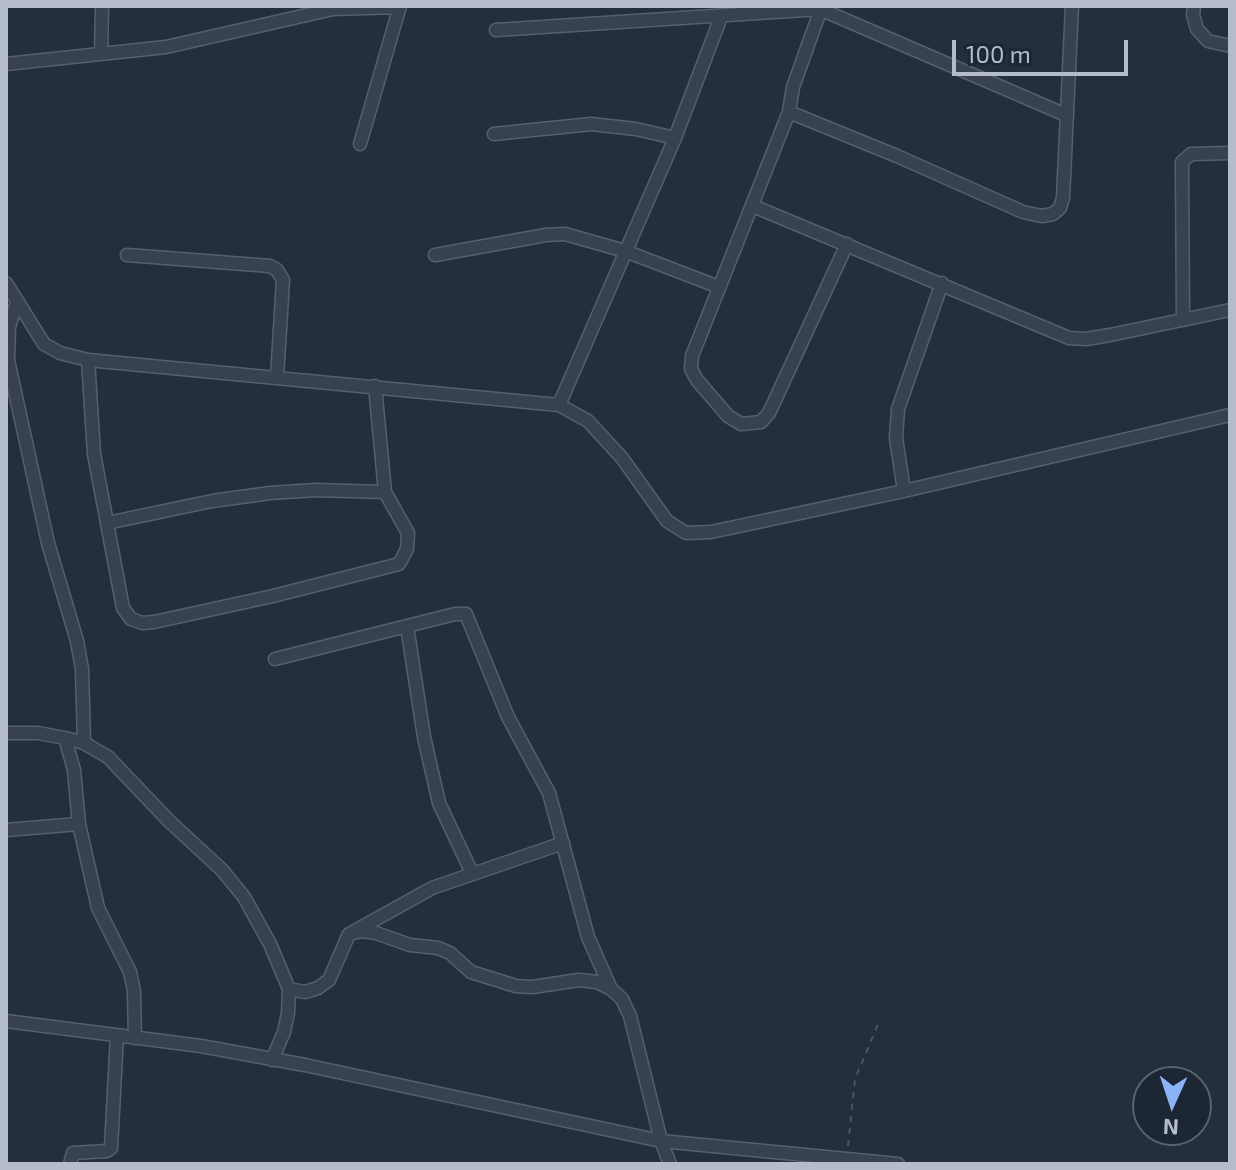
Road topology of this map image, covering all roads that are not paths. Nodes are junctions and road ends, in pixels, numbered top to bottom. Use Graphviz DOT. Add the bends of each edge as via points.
graph roads {
  1 [pos="102,6"];
  2 [pos="1072,6"];
  3 [pos="1194,6"];
  4 [pos="400,7"];
  5 [pos="821,8"];
  6 [pos="721,17"];
  7 [pos="496,30"];
  8 [pos="1230,46"];
  9 [pos="101,54"];
  10 [pos="6,64"];
  11 [pos="789,112"];
  12 [pos="1066,115"];
  13 [pos="494,134"];
  14 [pos="675,138"];
  15 [pos="360,144"];
  16 [pos="1230,153"];
  17 [pos="753,206"];
  18 [pos="847,244"];
  19 [pos="625,251"];
  20 [pos="127,255"];
  21 [pos="435,255"];
  22 [pos="6,283"];
  23 [pos="942,283"];
  24 [pos="719,287"];
  25 [pos="17,302"];
  26 [pos="1230,310"];
  27 [pos="1183,320"];
  28 [pos="88,360"];
  29 [pos="277,377"];
  30 [pos="375,386"];
  31 [pos="559,405"];
  32 [pos="1230,415"];
  33 [pos="904,491"];
  34 [pos="385,492"];
  35 [pos="107,523"];
  36 [pos="407,626"];
  37 [pos="275,659"];
  38 [pos="6,733"];
  39 [pos="65,738"];
  40 [pos="84,743"];
  41 [pos="79,824"];
  42 [pos="6,830"];
  43 [pos="563,843"];
  44 [pos="472,873"];
  45 [pos="349,934"];
  46 [pos="289,989"];
  47 [pos="611,989"];
  48 [pos="6,1021"];
  49 [pos="117,1035"];
  50 [pos="135,1038"];
  51 [pos="272,1060"];
  52 [pos="661,1141"];
  53 [pos="70,1164"];
  54 [pos="670,1164"];
  55 [pos="898,1164"];
  1 -- 9 [label="street"];
  2 -- 12 [label="street"];
  3 -- 8 [label="street" via="1197,29 1208,41"];
  4 -- 9 [label="street" via="333,9 166,47"];
  4 -- 15 [label="street"];
  5 -- 6 [label="street"];
  5 -- 11 [label="street"];
  5 -- 12 [label="street"];
  6 -- 7 [label="street"];
  6 -- 14 [label="street"];
  9 -- 10 [label="street"];
  11 -- 12 [label="street" via="1042,216 1053,214 1063,198"];
  11 -- 17 [label="street"];
  13 -- 14 [label="street" via="591,124"];
  14 -- 19 [label="street"];
  16 -- 27 [label="street" via="1191,154 1182,162"];
  17 -- 18 [label="street"];
  17 -- 24 [label="street"];
  18 -- 23 [label="street"];
  18 -- 24 [label="street" via="777,400 761,422 741,424 728,416 691,369"];
  19 -- 21 [label="street" via="555,234"];
  19 -- 24 [label="street"];
  19 -- 31 [label="street"];
  20 -- 29 [label="street" via="277,270 283,280"];
  22 -- 25 [label="street"];
  23 -- 27 [label="street" via="1069,338"];
  23 -- 33 [label="street" via="898,409 896,438"];
  25 -- 28 [label="street" via="44,344"];
  25 -- 40 [label="street" via="9,327 8,360 48,543 77,641"];
  26 -- 27 [label="street"];
  28 -- 29 [label="street"];
  28 -- 35 [label="street" via="94,454"];
  29 -- 30 [label="street"];
  30 -- 31 [label="street"];
  30 -- 34 [label="street"];
  31 -- 33 [label="street" via="588,421 667,521 686,533"];
  32 -- 33 [label="street"];
  34 -- 35 [label="street" via="270,493"];
  34 -- 35 [label="street" via="408,533 399,564 154,622 131,619 123,608"];
  36 -- 37 [label="street"];
  36 -- 43 [label="street" via="455,614 468,616 508,717 549,793"];
  36 -- 44 [label="street" via="439,803"];
  38 -- 39 [label="street"];
  39 -- 40 [label="street"];
  39 -- 41 [label="street"];
  40 -- 46 [label="street" via="108,757 222,870 244,897"];
  41 -- 42 [label="street"];
  41 -- 50 [label="street" via="98,908 130,972"];
  43 -- 44 [label="street"];
  43 -- 47 [label="street" via="588,937"];
  44 -- 45 [label="street" via="432,888"];
  45 -- 46 [label="street" via="329,980 305,992"];
  45 -- 47 [label="street" via="376,933 438,948 471,972 516,986 579,980"];
  46 -- 51 [label="street" via="286,1022"];
  47 -- 52 [label="street" via="630,1016"];
  48 -- 49 [label="street"];
  49 -- 50 [label="street"];
  49 -- 53 [label="street" via="111,1148 73,1153"];
  50 -- 51 [label="street"];
  51 -- 52 [label="street"];
  52 -- 54 [label="street"];
  52 -- 55 [label="street"];
}
